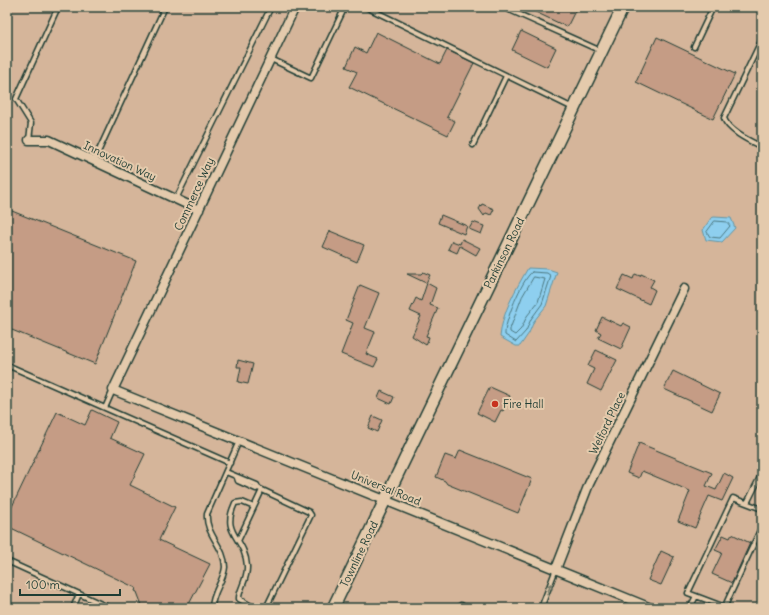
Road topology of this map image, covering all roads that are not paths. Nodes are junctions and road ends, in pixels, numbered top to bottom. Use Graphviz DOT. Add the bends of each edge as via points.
graph roads {
  1 [pos="58,7"];
  2 [pos="165,7"];
  3 [pos="271,7"];
  4 [pos="345,7"];
  5 [pos="366,7"];
  6 [pos="503,7"];
  7 [pos="623,7"];
  8 [pos="713,7"];
  9 [pos="293,8"];
  10 [pos="762,39"];
  11 [pos="694,47"];
  12 [pos="601,52"];
  13 [pos="271,59"];
  14 [pos="506,76"];
  15 [pos="574,109"];
  16 [pos="29,140"];
  17 [pos="473,145"];
  18 [pos="762,147"];
  19 [pos="94,161"];
  20 [pos="176,199"];
  21 [pos="199,210"];
  22 [pos="684,289"];
  23 [pos="7,365"];
  24 [pos="113,390"];
  25 [pos="105,408"];
  26 [pos="240,440"];
  27 [pos="230,463"];
  28 [pos="226,472"];
  29 [pos="762,473"];
  30 [pos="260,489"];
  31 [pos="385,499"];
  32 [pos="747,503"];
  33 [pos="254,507"];
  34 [pos="762,509"];
  35 [pos="762,526"];
  36 [pos="238,541"];
  37 [pos="7,561"];
  38 [pos="556,569"];
  39 [pos="80,594"];
  40 [pos="696,596"];
  41 [pos="73,608"];
  42 [pos="110,608"];
  43 [pos="212,608"];
  44 [pos="255,608"];
  45 [pos="266,608"];
  46 [pos="333,608"];
  47 [pos="460,608"];
  48 [pos="467,608"];
  49 [pos="541,608"];
  50 [pos="651,608"];
  51 [pos="690,608"];
  52 [pos="724,608"];
  1 -- 16 [label="lane" via="16,99 31,123"];
  2 -- 19 [label="lane"];
  3 -- 20 [label="lane"];
  4 -- 13 [label="lane" via="311,78"];
  5 -- 14 [label="lane"];
  6 -- 12 [label="lane"];
  7 -- 12 [label="main road, Parkinson Road"];
  8 -- 11 [label="lane"];
  9 -- 13 [label="street, Commerce Way"];
  10 -- 18 [label="lane" via="724,118 728,125"];
  12 -- 15 [label="main road, Parkinson Road"];
  13 -- 21 [label="street, Commerce Way"];
  14 -- 15 [label="lane"];
  14 -- 17 [label="lane"];
  15 -- 31 [label="main road, Parkinson Road"];
  16 -- 19 [label="street, Innovation Way" via="49,140"];
  19 -- 20 [label="street, Innovation Way"];
  20 -- 21 [label="street, Innovation Way"];
  21 -- 24 [label="street, Commerce Way"];
  22 -- 38 [label="street, Welford Place" via="589,484"];
  23 -- 25 [label="lane"];
  24 -- 25 [label="lane"];
  24 -- 26 [label="street, Universal Road"];
  25 -- 27 [label="lane"];
  26 -- 27 [label="lane"];
  26 -- 31 [label="street, Universal Road"];
  27 -- 28 [label="lane"];
  28 -- 30 [label="lane" via="238,481"];
  28 -- 43 [label="lane" via="207,514 207,520 222,552 225,568 216,589"];
  29 -- 32 [label="lane"];
  30 -- 33 [label="lane"];
  30 -- 45 [label="lane" via="309,512 310,515"];
  31 -- 38 [label="street, Universal Road"];
  31 -- 46 [label="main road, Townline Road"];
  32 -- 34 [label="lane"];
  32 -- 40 [label="lane" via="733,498 688,593"];
  33 -- 36 [label="lane"];
  33 -- 36 [label="lane" via="238,501 230,513 229,523"];
  35 -- 52 [label="lane"];
  36 -- 44 [label="lane" via="247,565 246,581 239,599"];
  37 -- 39 [label="lane"];
  49 -- 38 [label="lane, one-way"];
  38 -- 50 [label="street, Universal Road"];
  39 -- 41 [label="lane"];
  39 -- 42 [label="lane"];
  40 -- 51 [label="lane"];
  40 -- 52 [label="lane"];
  47 -- 48 [label="lane" via="461,605"];
}
